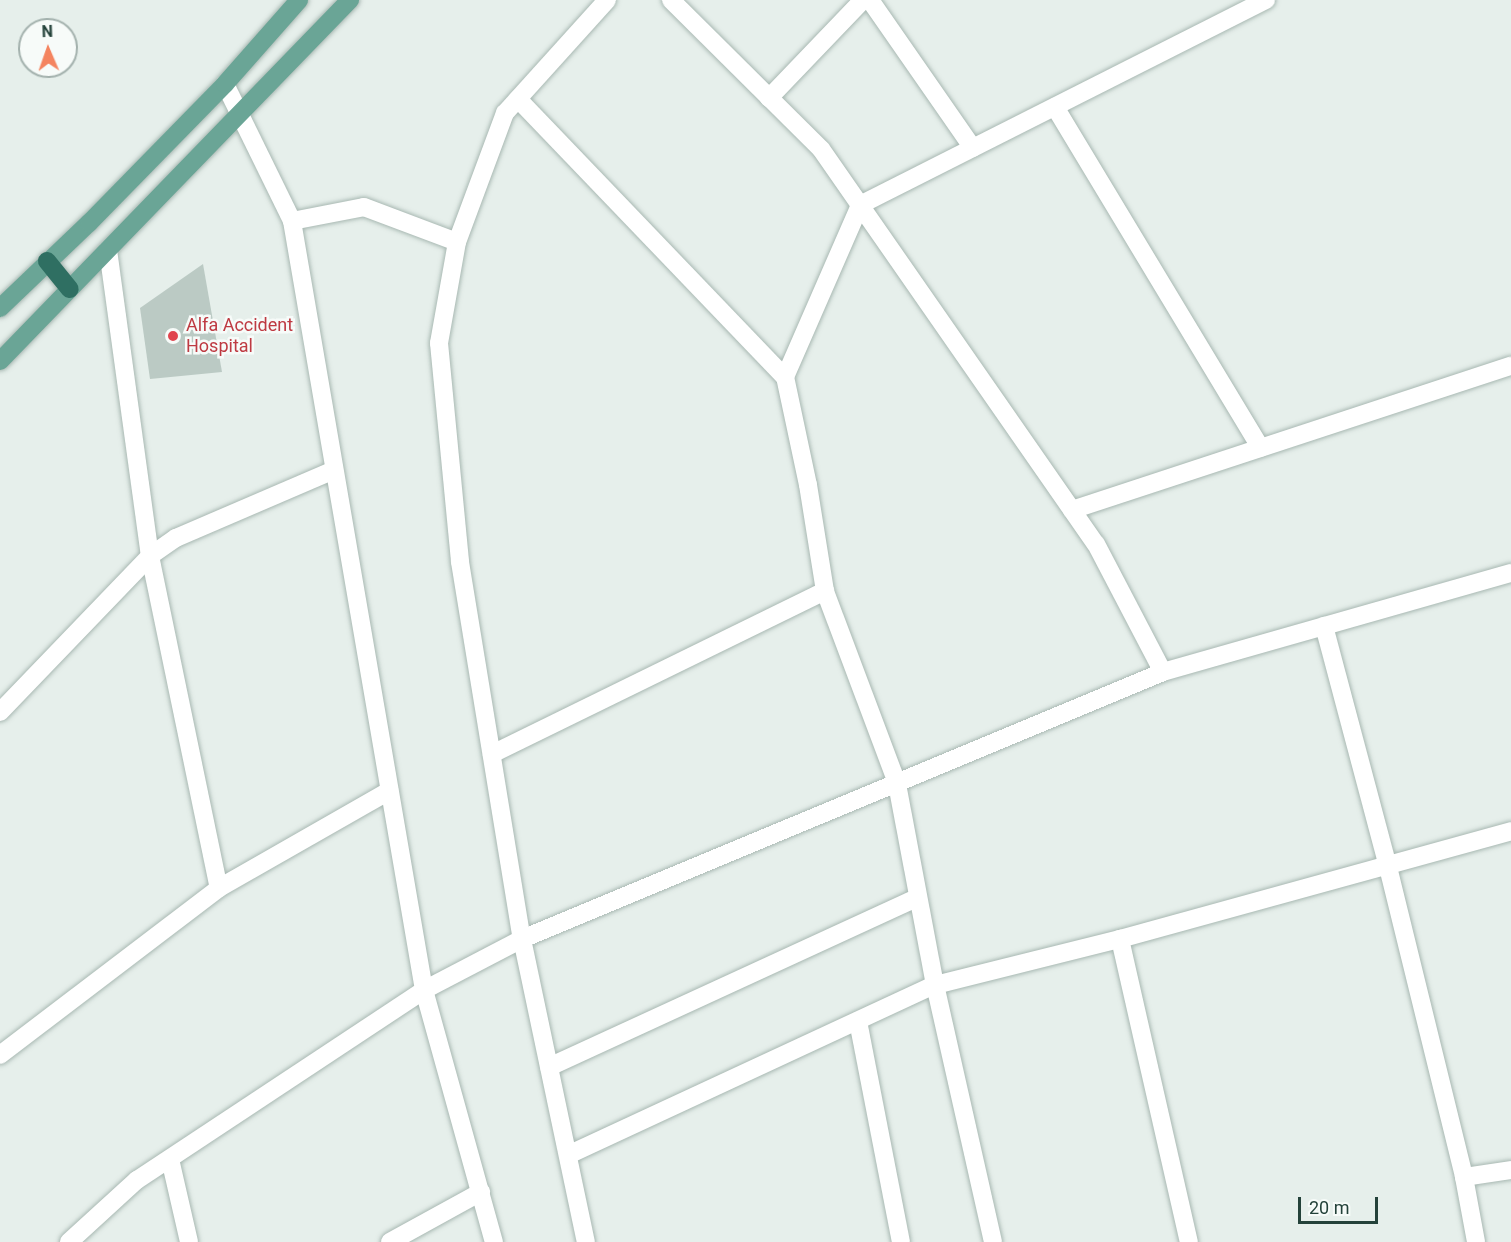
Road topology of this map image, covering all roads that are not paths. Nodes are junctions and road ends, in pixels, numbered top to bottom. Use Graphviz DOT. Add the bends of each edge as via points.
graph roads {
  1 [pos="299,0"];
  2 [pos="350,0"];
  3 [pos="607,0"];
  4 [pos="671,0"];
  5 [pos="863,0"];
  6 [pos="870,0"];
  7 [pos="1266,0"];
  8 [pos="225,84"];
  9 [pos="769,98"];
  10 [pos="518,99"];
  11 [pos="1055,107"];
  12 [pos="240,114"];
  13 [pos="973,148"];
  14 [pos="860,205"];
  15 [pos="292,221"];
  16 [pos="457,242"];
  17 [pos="108,250"];
  18 [pos="47,261"];
  19 [pos="70,289"];
  20 [pos="0,308"];
  21 [pos="0,361"];
  22 [pos="1511,366"];
  23 [pos="785,376"];
  24 [pos="1261,448"];
  25 [pos="334,470"];
  26 [pos="1072,510"];
  27 [pos="150,556"];
  28 [pos="1511,573"];
  29 [pos="825,591"];
  30 [pos="1324,626"];
  31 [pos="1163,672"];
  32 [pos="0,712"];
  33 [pos="492,754"];
  34 [pos="897,783"];
  35 [pos="389,790"];
  36 [pos="1511,831"];
  37 [pos="1388,867"];
  38 [pos="219,888"];
  39 [pos="918,897"];
  40 [pos="522,939"];
  41 [pos="1120,939"];
  42 [pos="935,985"];
  43 [pos="424,990"];
  44 [pos="858,1021"];
  45 [pos="0,1055"];
  46 [pos="549,1067"];
  47 [pos="568,1155"];
  48 [pos="170,1159"];
  49 [pos="1511,1170"];
  50 [pos="1464,1177"];
  51 [pos="481,1192"];
  52 [pos="69,1242"];
  53 [pos="189,1242"];
  54 [pos="390,1242"];
  55 [pos="494,1242"];
  56 [pos="586,1242"];
  57 [pos="901,1242"];
  58 [pos="993,1242"];
  59 [pos="1189,1242"];
  60 [pos="1476,1242"];
  1 -- 8 [label="main road"];
  2 -- 12 [label="main road"];
  3 -- 10 [label="street"];
  4 -- 9 [label="street"];
  5 -- 9 [label="street"];
  6 -- 13 [label="street"];
  7 -- 11 [label="street"];
  8 -- 12 [label="street"];
  8 -- 18 [label="main road"];
  9 -- 14 [label="street" via="821,149"];
  10 -- 16 [label="street" via="505,114"];
  10 -- 23 [label="street"];
  11 -- 13 [label="street"];
  11 -- 24 [label="street"];
  12 -- 15 [label="street"];
  12 -- 17 [label="main road"];
  13 -- 14 [label="street"];
  14 -- 23 [label="street"];
  14 -- 26 [label="street"];
  15 -- 16 [label="street" via="364,207"];
  15 -- 25 [label="street"];
  16 -- 33 [label="street" via="439,343 460,562"];
  17 -- 19 [label="main road"];
  17 -- 27 [label="street"];
  18 -- 19 [label="highway"];
  18 -- 20 [label="main road"];
  19 -- 21 [label="main road"];
  22 -- 24 [label="street"];
  23 -- 29 [label="street"];
  24 -- 26 [label="street"];
  25 -- 27 [label="street" via="176,538"];
  25 -- 35 [label="street"];
  26 -- 31 [label="street" via="1096,544"];
  27 -- 32 [label="street"];
  27 -- 38 [label="street"];
  28 -- 30 [label="street"];
  29 -- 33 [label="street"];
  29 -- 34 [label="street"];
  30 -- 31 [label="street"];
  30 -- 37 [label="street"];
  31 -- 34 [label="street"];
  33 -- 40 [label="street"];
  34 -- 39 [label="street"];
  34 -- 40 [label="street"];
  35 -- 38 [label="street"];
  35 -- 43 [label="street"];
  36 -- 37 [label="street"];
  37 -- 41 [label="street"];
  37 -- 50 [label="street"];
  38 -- 45 [label="street"];
  39 -- 42 [label="street"];
  39 -- 46 [label="street"];
  40 -- 43 [label="street"];
  40 -- 46 [label="street"];
  41 -- 42 [label="street"];
  41 -- 59 [label="street"];
  42 -- 44 [label="street"];
  42 -- 58 [label="street"];
  43 -- 48 [label="street"];
  43 -- 51 [label="street"];
  44 -- 47 [label="street"];
  44 -- 57 [label="street"];
  46 -- 47 [label="street"];
  47 -- 56 [label="street"];
  48 -- 52 [label="street" via="137,1180"];
  48 -- 53 [label="street"];
  49 -- 50 [label="street"];
  50 -- 60 [label="street"];
  51 -- 54 [label="street"];
  51 -- 55 [label="street"];
}
